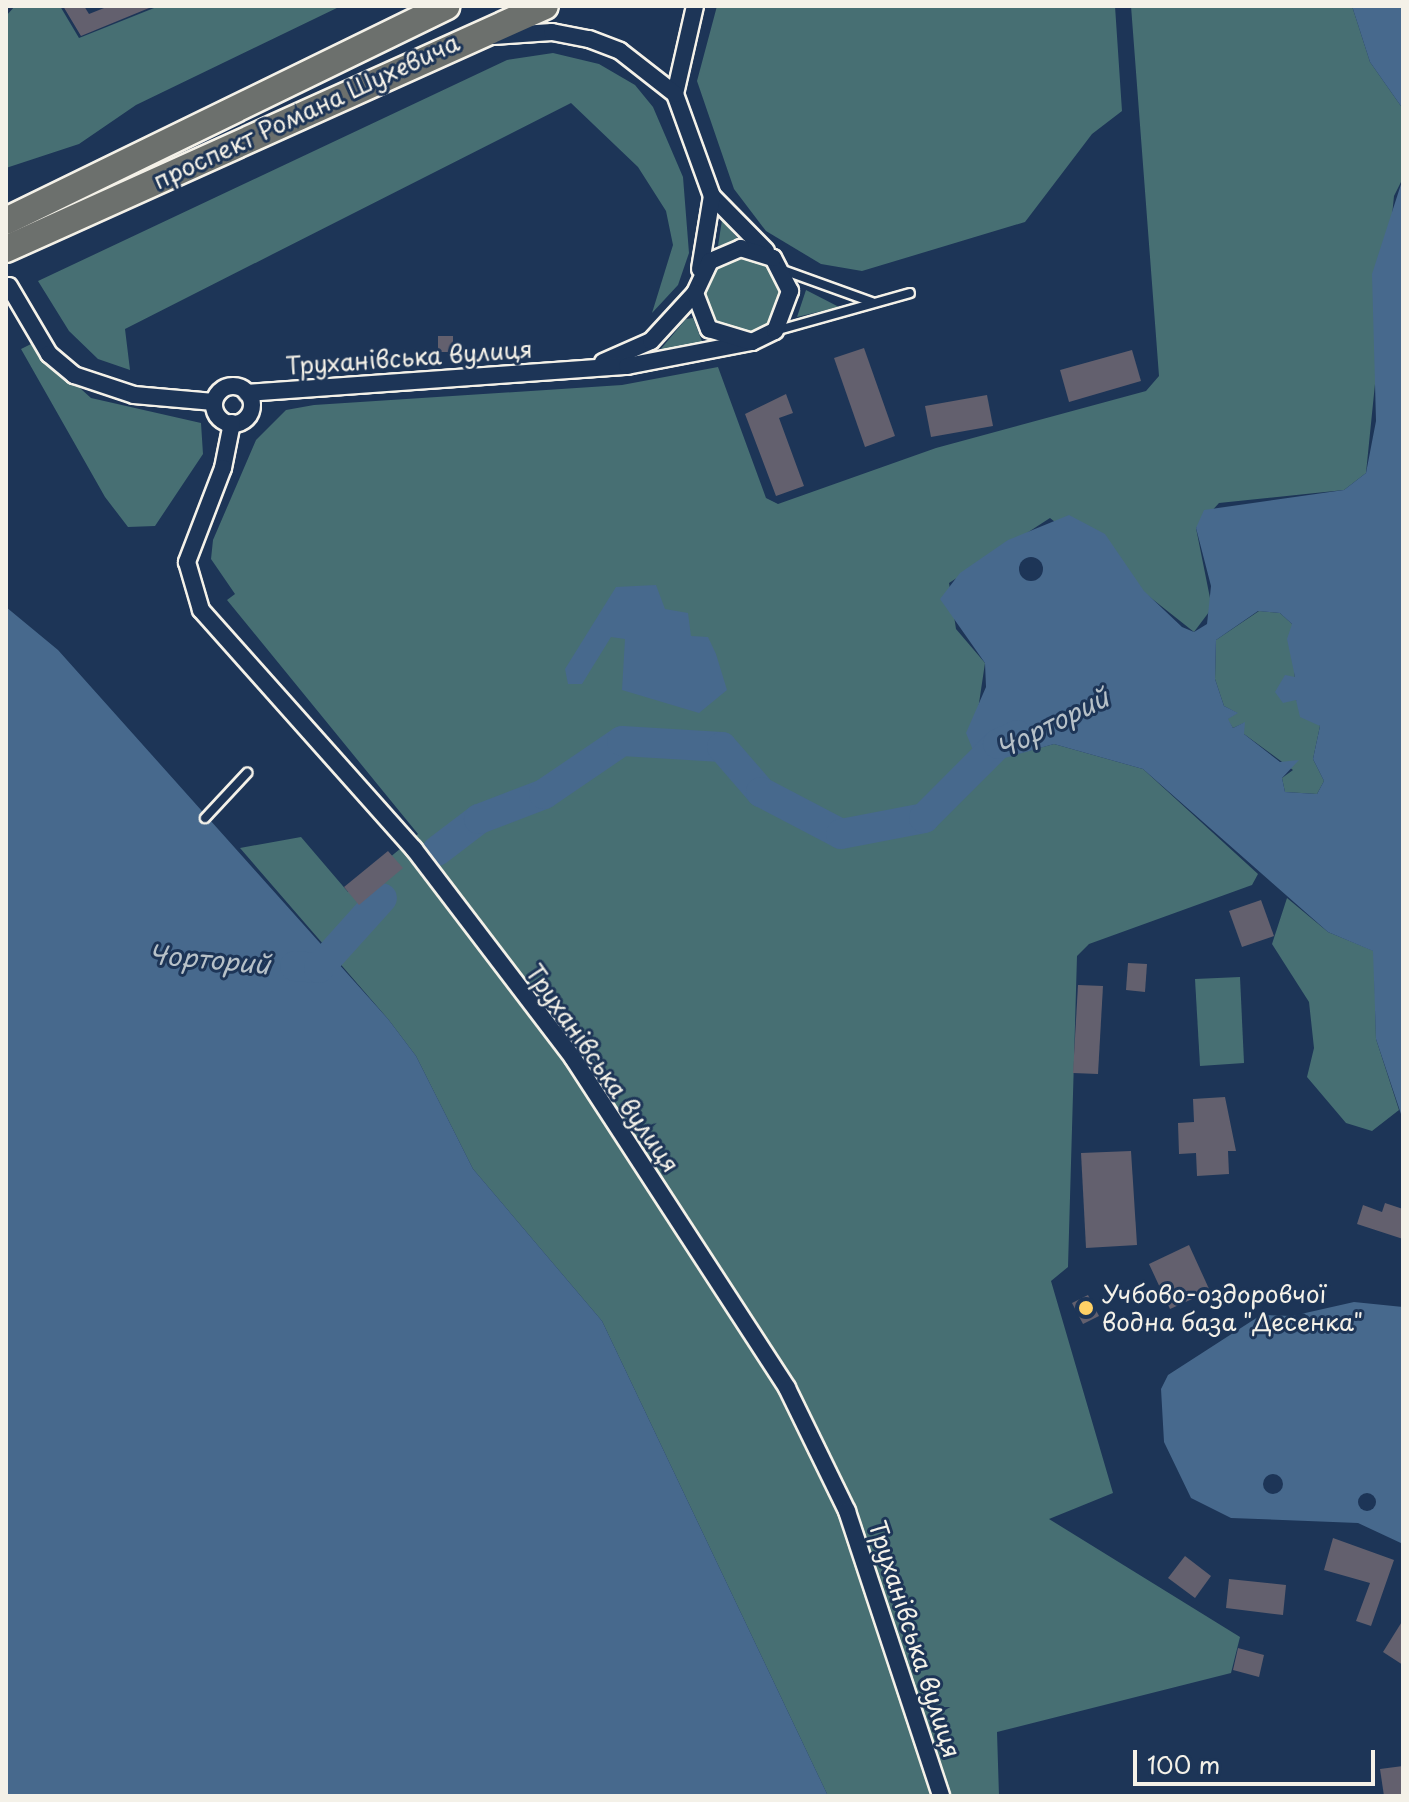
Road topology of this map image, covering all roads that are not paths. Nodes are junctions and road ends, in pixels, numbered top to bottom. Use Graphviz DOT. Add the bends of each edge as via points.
graph roads {
  1 [pos="446,6"];
  2 [pos="545,6"];
  3 [pos="695,6"];
  4 [pos="468,37"];
  5 [pos="675,94"];
  6 [pos="712,196"];
  7 [pos="64,208"];
  8 [pos="6,221"];
  9 [pos="6,249"];
  10 [pos="778,264"];
  11 [pos="9,286"];
  12 [pos="697,286"];
  13 [pos="910,293"];
  14 [pos="873,303"];
  15 [pos="775,331"];
  16 [pos="752,342"];
  17 [pos="574,370"];
  18 [pos="247,393"];
  19 [pos="214,402"];
  20 [pos="232,423"];
  21 [pos="247,773"];
  22 [pos="205,818"];
  23 [pos="941,1796"];
  1 -- 7 [label="main road, проспект Романа Шухевича"];
  2 -- 4 [label="main road, проспект Романа Шухевича"];
  3 -- 5 [label="street"];
  4 -- 5 [label="street" via="552,32 589,39 620,51"];
  4 -- 7 [label="main road, проспект Романа Шухевича"];
  5 -- 6 [label="street"];
  6 -- 10 [label="street"];
  6 -- 12 [label="street"];
  7 -- 8 [label="main road"];
  7 -- 9 [label="main road"];
  10 -- 12 [label="street" via="741,248 719,254"];
  10 -- 14 [label="lane"];
  10 -- 15 [label="street" via="788,312"];
  11 -- 19 [label="street" via="49,354 74,375 134,395"];
  12 -- 16 [label="street" via="709,329 727,341"];
  12 -- 17 [label="street, Труханівська вулиця" via="651,341"];
  13 -- 14 [label="lane"];
  14 -- 15 [label="lane"];
  15 -- 16 [label="street"];
  16 -- 17 [label="street, Труханівська вулиця"];
  17 -- 18 [label="street, Труханівська вулиця"];
  18 -- 19 [label="street" via="228,387"];
  18 -- 20 [label="street" via="249,413"];
  19 -- 20 [label="street" via="218,416"];
  20 -- 23 [label="street, Труханівська вулиця" via="223,468 187,562 190,588 201,610 401,837 573,1058 787,1388 847,1511"];
  21 -- 22 [label="lane"];
}
